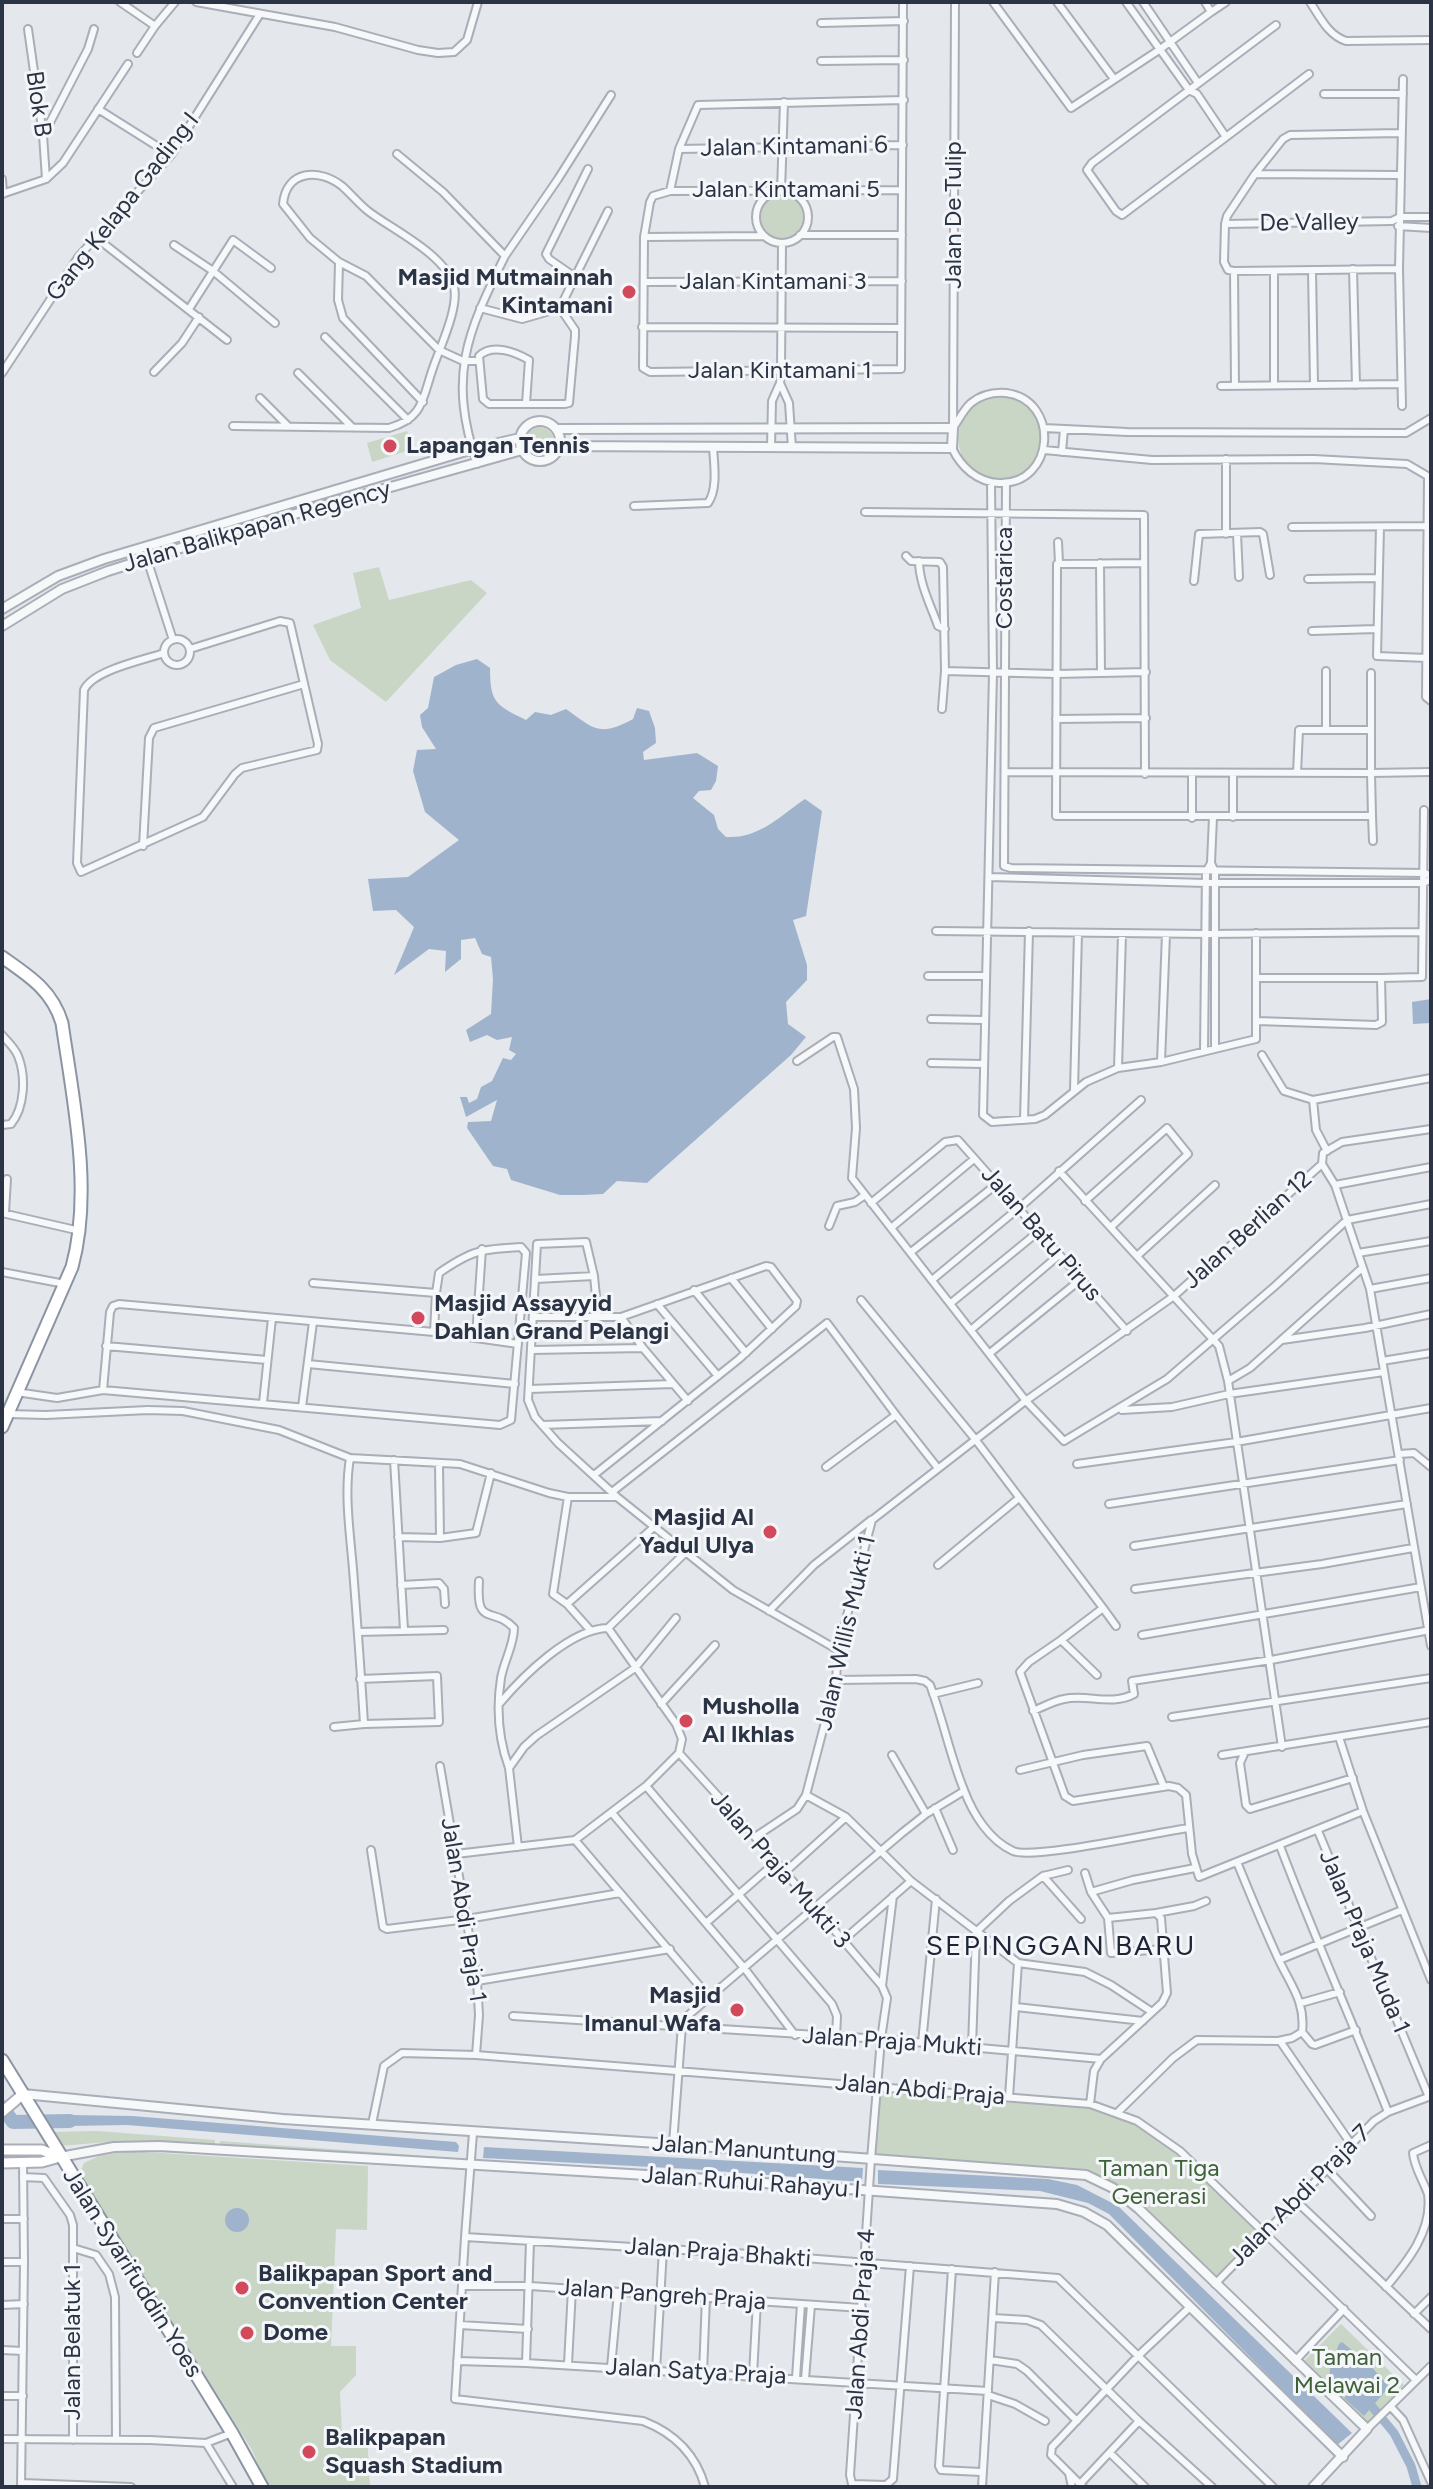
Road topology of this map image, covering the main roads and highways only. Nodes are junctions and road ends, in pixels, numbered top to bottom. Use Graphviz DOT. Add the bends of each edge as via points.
graph roads {
  1 [pos="2,957"];
  2 [pos="2,1427"];
  3 [pos="2,2060"];
  4 [pos="19,2098"];
  5 [pos="2,2112"];
  6 [pos="2,2150"];
  7 [pos="60,2157"];
  8 [pos="2,2163"];
  9 [pos="262,2487"];
  1 -- 2 [label="highway" via="40,984 58,1008 80,1168 80,1231 72,1267"];
  3 -- 4 [label="highway, Jalan Syarifuddin Yoes"];
  4 -- 5 [label="main road"];
  4 -- 7 [label="highway, Jalan Syarifuddin Yoes" via="33,2111"];
  6 -- 7 [label="main road" via="42,2150"];
  7 -- 8 [label="main road"];
  7 -- 9 [label="highway, Jalan Syarifuddin Yoes"];
}
